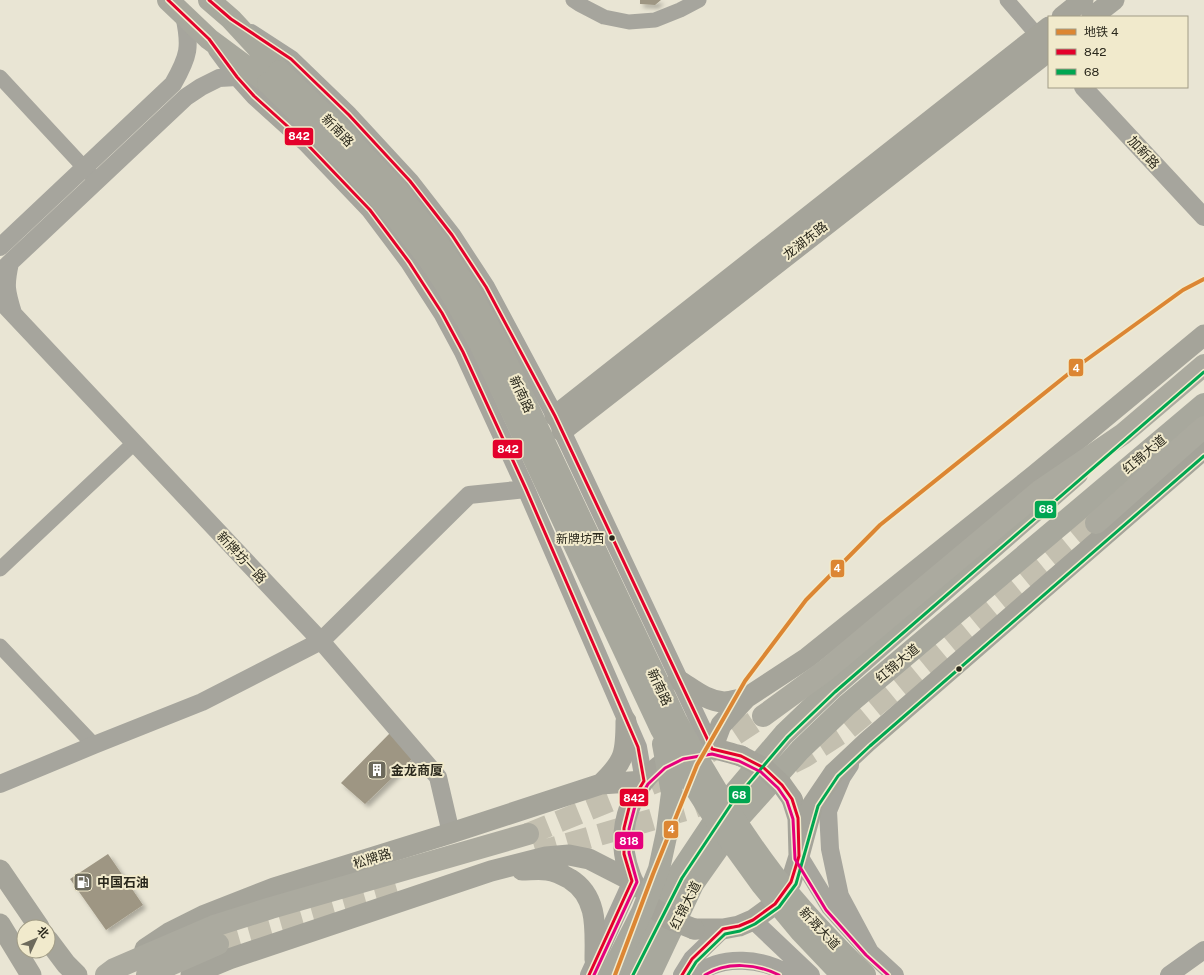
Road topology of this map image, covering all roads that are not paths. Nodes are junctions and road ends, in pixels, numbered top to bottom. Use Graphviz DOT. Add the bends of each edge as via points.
graph roads {
  1 [pos="168,0"];
  2 [pos="209,0"];
  3 [pos="573,0"];
  4 [pos="699,0"];
  5 [pos="1007,0"];
  6 [pos="1084,0"];
  7 [pos="1114,0"];
  8 [pos="184,15"];
  9 [pos="1063,16"];
  10 [pos="1093,16"];
  11 [pos="231,19"];
  12 [pos="209,39"];
  13 [pos="1046,41"];
  14 [pos="0,77"];
  15 [pos="273,77"];
  16 [pos="237,78"];
  17 [pos="1085,88"];
  18 [pos="84,168"];
  19 [pos="97,182"];
  20 [pos="1204,217"];
  21 [pos="0,247"];
  22 [pos="5,267"];
  23 [pos="0,300"];
  24 [pos="13,314"];
  25 [pos="1204,335"];
  26 [pos="1204,365"];
  27 [pos="1204,404"];
  28 [pos="559,424"];
  29 [pos="1204,427"];
  30 [pos="1124,434"];
  31 [pos="134,443"];
  32 [pos="1204,448"];
  33 [pos="526,489"];
  34 [pos="1096,523"];
  35 [pos="0,569"];
  36 [pos="321,640"];
  37 [pos="0,646"];
  38 [pos="678,680"];
  39 [pos="746,698"];
  40 [pos="763,716"];
  41 [pos="626,721"];
  42 [pos="661,729"];
  43 [pos="867,742"];
  44 [pos="94,745"];
  45 [pos="712,749"];
  46 [pos="644,781"];
  47 [pos="0,784"];
  48 [pos="601,784"];
  49 [pos="729,826"];
  50 [pos="451,833"];
  51 [pos="528,834"];
  52 [pos="799,856"];
  53 [pos="0,870"];
  54 [pos="491,871"];
  55 [pos="632,881"];
  56 [pos="34,919"];
  57 [pos="753,920"];
  58 [pos="0,924"];
  59 [pos="723,929"];
  60 [pos="218,944"];
  61 [pos="1204,950"];
  62 [pos="56,951"];
  63 [pos="870,952"];
  64 [pos="789,954"];
  65 [pos="598,970"];
  66 [pos="110,972"];
  67 [pos="31,975"];
  68 [pos="77,975"];
  69 [pos="147,975"];
  70 [pos="191,975"];
  71 [pos="627,975"];
  72 [pos="650,975"];
  73 [pos="682,975"];
  74 [pos="696,975"];
  75 [pos="790,975"];
  76 [pos="803,975"];
  77 [pos="811,975"];
  78 [pos="842,975"];
  79 [pos="864,975"];
  80 [pos="895,975"];
  81 [pos="1169,975"];
  1 -- 8 [label="main road, 新南路"];
  2 -- 11 [label="main road, 新南路"];
  3 -- 4 [label="street" via="604,17 629,22 655,20"];
  5 -- 13 [label="street"];
  6 -- 9 [label="main road"];
  7 -- 10 [label="main road"];
  8 -- 12 [label="main road, 新南路"];
  8 -- 18 [label="street" via="188,51 173,84"];
  11 -- 15 [label="main road, 新南路"];
  11 -- 28 [label="street, 新南路" via="291,60 349,115 410,181 452,235 486,287"];
  12 -- 15 [label="main road, 新南路"];
  12 -- 16 [label="street, 新南路"];
  13 -- 28 [label="main road, 龙湖东路" via="819,230"];
  14 -- 18 [label="street"];
  15 -- 42 [label="main road, 新南路, bridge" via="323,138 383,202 424,254 457,303 481,346"];
  15 -- 49 [label="main road, 新南路, bridge" via="337,127 396,190 439,245 472,296 497,342"];
  16 -- 19 [label="street" via="219,78 191,94"];
  16 -- 33 [label="street, 新南路" via="306,143 365,205 409,262 442,313 463,352"];
  17 -- 20 [label="street, 加新路"];
  18 -- 19 [label="street"];
  18 -- 21 [label="street"];
  19 -- 22 [label="street"];
  22 -- 24 [label="street" via="7,294"];
  23 -- 24 [label="street, 新牌坊一路"];
  24 -- 31 [label="street, 新牌坊一路"];
  25 -- 39 [label="main road" via="1029,480 807,658"];
  26 -- 30 [label="highway, 红锦大道"];
  27 -- 72 [label="main road, 红锦大道" via="848,705 800,750 741,816 694,884"];
  28 -- 38 [label="street, 新南路"];
  29 -- 34 [label="highway, 红锦大道"];
  30 -- 40 [label="highway, 红锦大道" via="1041,490 826,670"];
  30 -- 71 [label="main road, 红锦大道" via="832,688 784,734 728,800 678,875"];
  31 -- 35 [label="street"];
  31 -- 36 [label="street, 新牌坊一路"];
  32 -- 43 [label="main road"];
  33 -- 36 [label="street" via="469,495"];
  33 -- 41 [label="street, 新南路"];
  36 -- 44 [label="street" via="202,702"];
  36 -- 50 [label="street, 新牌坊一路" via="438,777"];
  37 -- 44 [label="street"];
  38 -- 39 [label="main road" via="712,700 725,702"];
  38 -- 45 [label="street, 新南路"];
  39 -- 45 [label="main road" via="721,725"];
  41 -- 46 [label="street, 新南路" via="638,747"];
  41 -- 48 [label="main road" via="626,745 622,759"];
  42 -- 49 [label="main road, 新南路, bridge" via="692,784"];
  42 -- 65 [label="main road, bridge" via="672,793 668,832 659,869 645,905"];
  43 -- 52 [label="main road" via="834,773 813,804"];
  43 -- 63 [label="street" via="842,777 828,811 830,849 840,896"];
  44 -- 47 [label="street"];
  45 -- 46 [label="main road" via="681,754 662,764"];
  45 -- 52 [label="main road, bridge" via="741,756 764,768 782,785 792,799 798,818"];
  46 -- 48 [label="main road, 松牌路"];
  46 -- 55 [label="main road" via="630,804 624,828 624,854"];
  48 -- 50 [label="main road, 松牌路"];
  49 -- 78 [label="main road, 新溉大道, bridge" via="762,885 801,932"];
  49 -- 79 [label="main road, 新溉大道, bridge" via="812,921"];
  50 -- 66 [label="main road, 松牌路" via="236,902 169,933"];
  51 -- 66 [label="highway, 松牌路" via="214,926"];
  52 -- 57 [label="main road" via="791,882 775,904"];
  52 -- 63 [label="street, 新溉大道" via="830,907"];
  53 -- 56 [label="main road"];
  54 -- 55 [label="main road" via="546,857 570,855 589,859"];
  54 -- 65 [label="main road" via="547,870 561,874 574,882 585,893 592,908"];
  54 -- 70 [label="main road" via="229,959"];
  55 -- 59 [label="main road, bridge" via="651,906 669,919 694,929"];
  55 -- 65 [label="street"];
  57 -- 59 [label="main road"];
  57 -- 64 [label="street"];
  58 -- 67 [label="main road"];
  59 -- 73 [label="street" via="692,959"];
  60 -- 69 [label="highway"];
  61 -- 81 [label="street"];
  62 -- 68 [label="main road"];
  63 -- 80 [label="street, 新溉大道"];
  64 -- 76 [label="street"];
  64 -- 77 [label="street"];
  74 -- 75 [label="street" via="711,966 738,961 770,966"];
}
